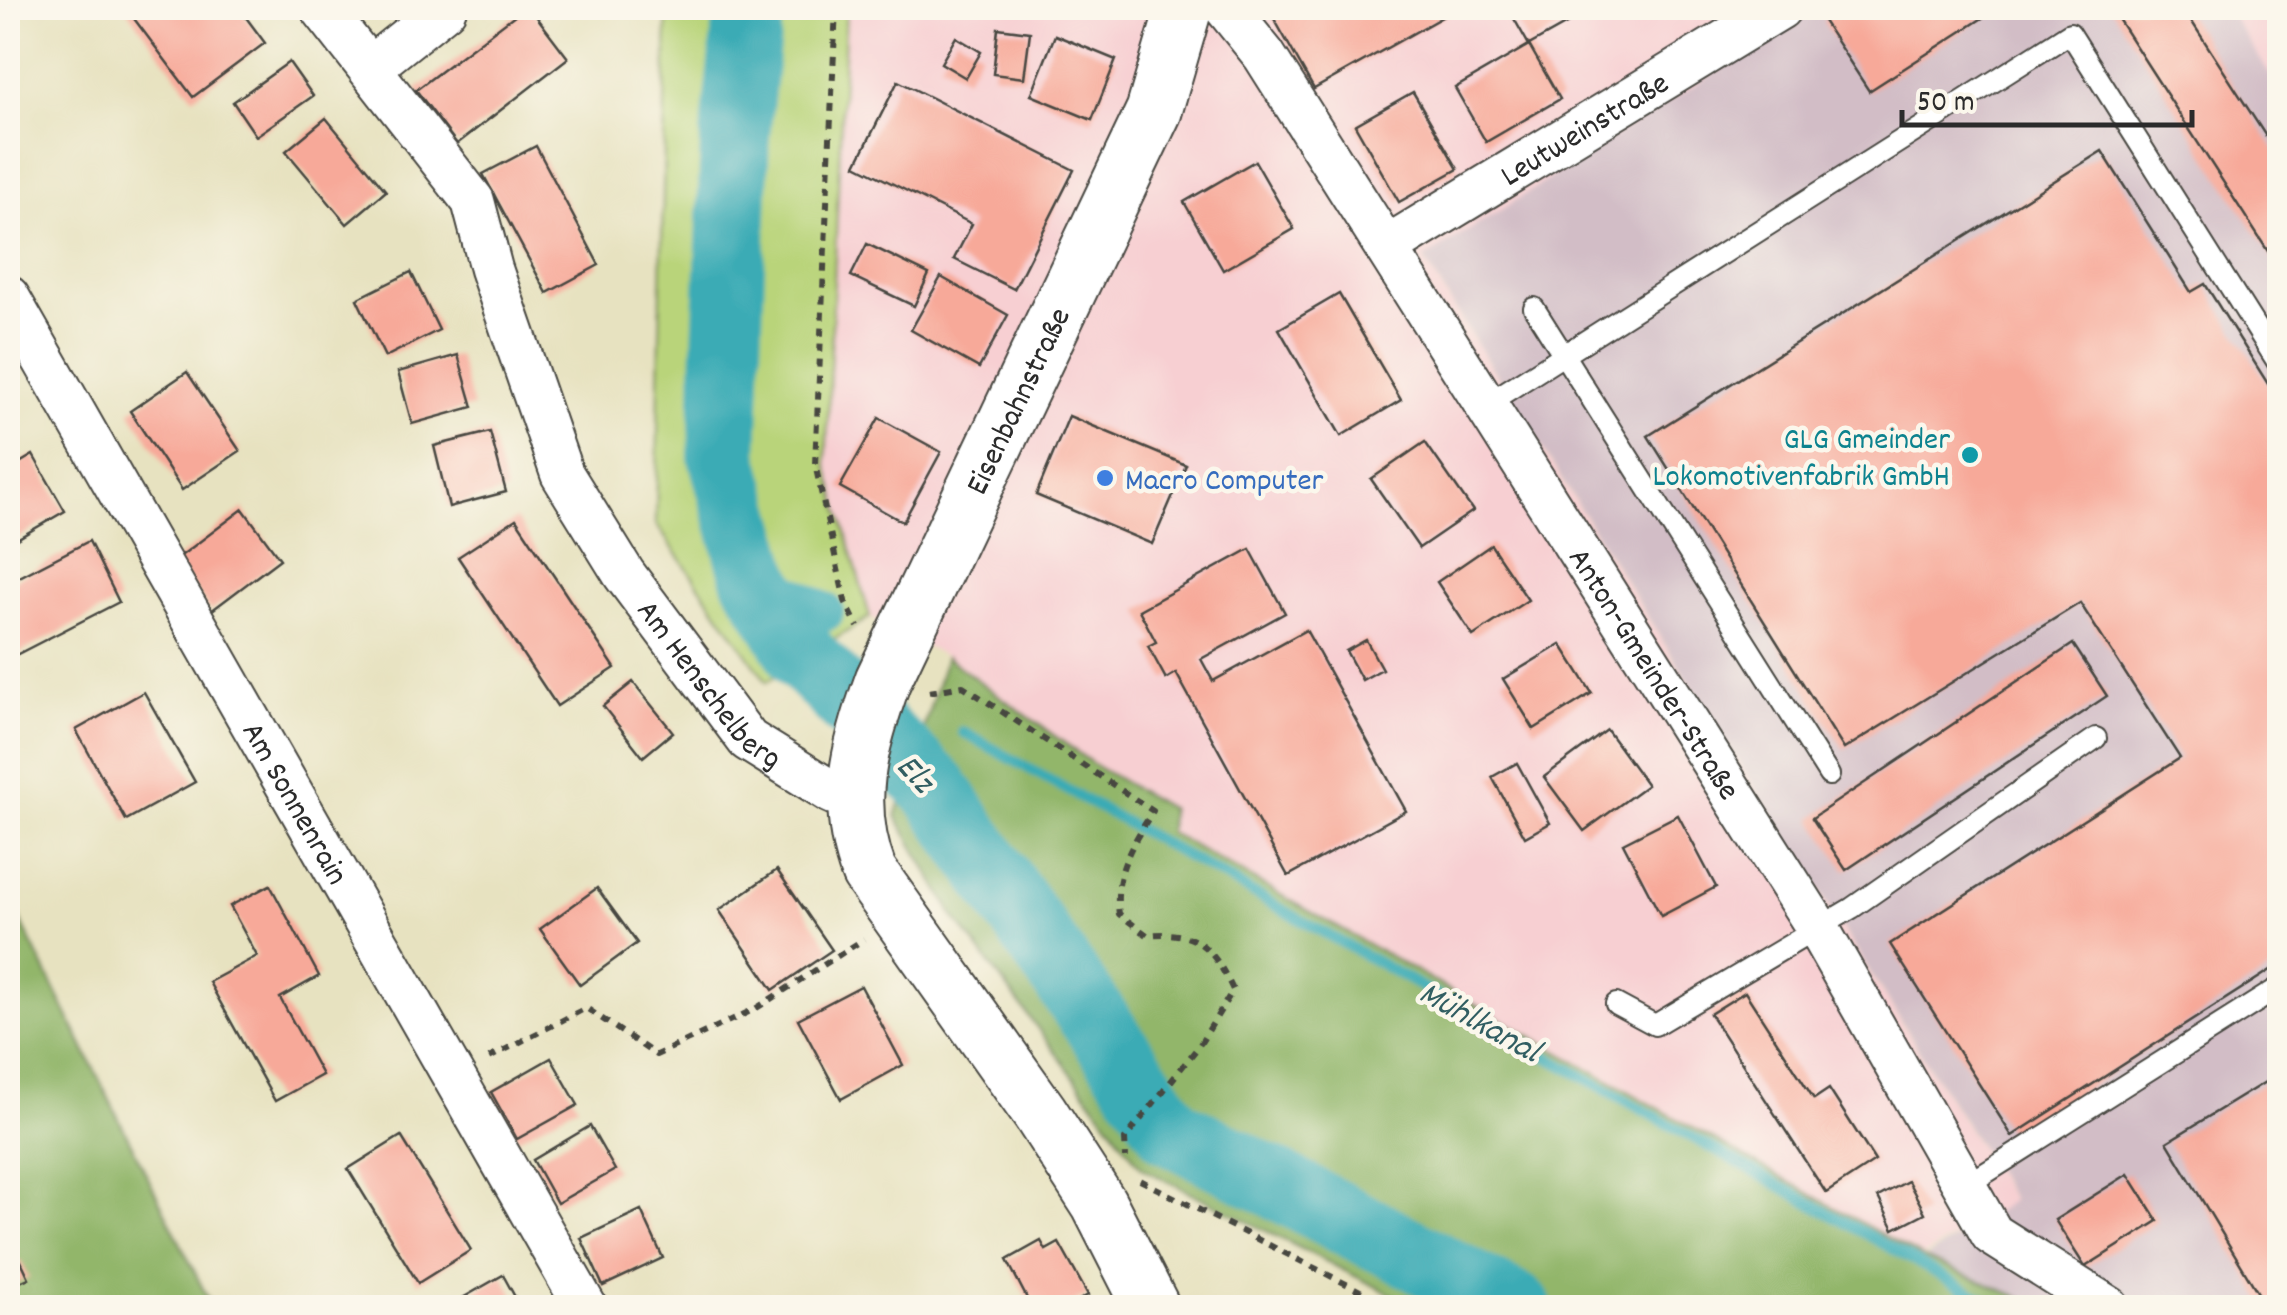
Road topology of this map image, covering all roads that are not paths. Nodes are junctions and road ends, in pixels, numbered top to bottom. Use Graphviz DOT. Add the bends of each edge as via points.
graph roads {
  1 [pos="322,8"];
  2 [pos="445,8"];
  3 [pos="1184,8"];
  4 [pos="1226,8"];
  5 [pos="1780,8"];
  6 [pos="372,67"];
  7 [pos="1387,247"];
  8 [pos="8,297"];
  9 [pos="1534,308"];
  10 [pos="1564,354"];
  11 [pos="2280,366"];
  12 [pos="1488,402"];
  13 [pos="2096,738"];
  14 [pos="856,774"];
  15 [pos="1829,775"];
  16 [pos="1817,927"];
  17 [pos="2280,986"];
  18 [pos="1616,1004"];
  19 [pos="1966,1186"];
  20 [pos="586,1308"];
  21 [pos="1152,1308"];
  22 [pos="2109,1308"];
  1 -- 6 [label="street, Am Henschelberg"];
  2 -- 6 [label="street"];
  3 -- 14 [label="main road, Eisenbahnstraße" via="1154,111 888,670"];
  4 -- 7 [label="street, Anton-Gmeinder-Straße" via="1264,54"];
  5 -- 7 [label="street, Leutweinstraße"];
  6 -- 14 [label="street, Am Henschelberg" via="474,201 562,474 624,574 748,740 833,793"];
  7 -- 12 [label="street, Anton-Gmeinder-Straße"];
  8 -- 20 [label="street, Am Sonnenrain"];
  9 -- 10 [label="lane"];
  10 -- 11 [label="lane" via="2070,33"];
  10 -- 12 [label="lane"];
  10 -- 15 [label="lane"];
  12 -- 16 [label="street, Anton-Gmeinder-Straße"];
  13 -- 16 [label="lane"];
  14 -- 21 [label="main road" via="856,838 869,872 1060,1143"];
  16 -- 18 [label="lane" via="1655,1026"];
  16 -- 19 [label="street, Anton-Gmeinder-Straße"];
  17 -- 19 [label="lane"];
  19 -- 22 [label="street, Anton-Gmeinder-Straße" via="1992,1234"];
}
